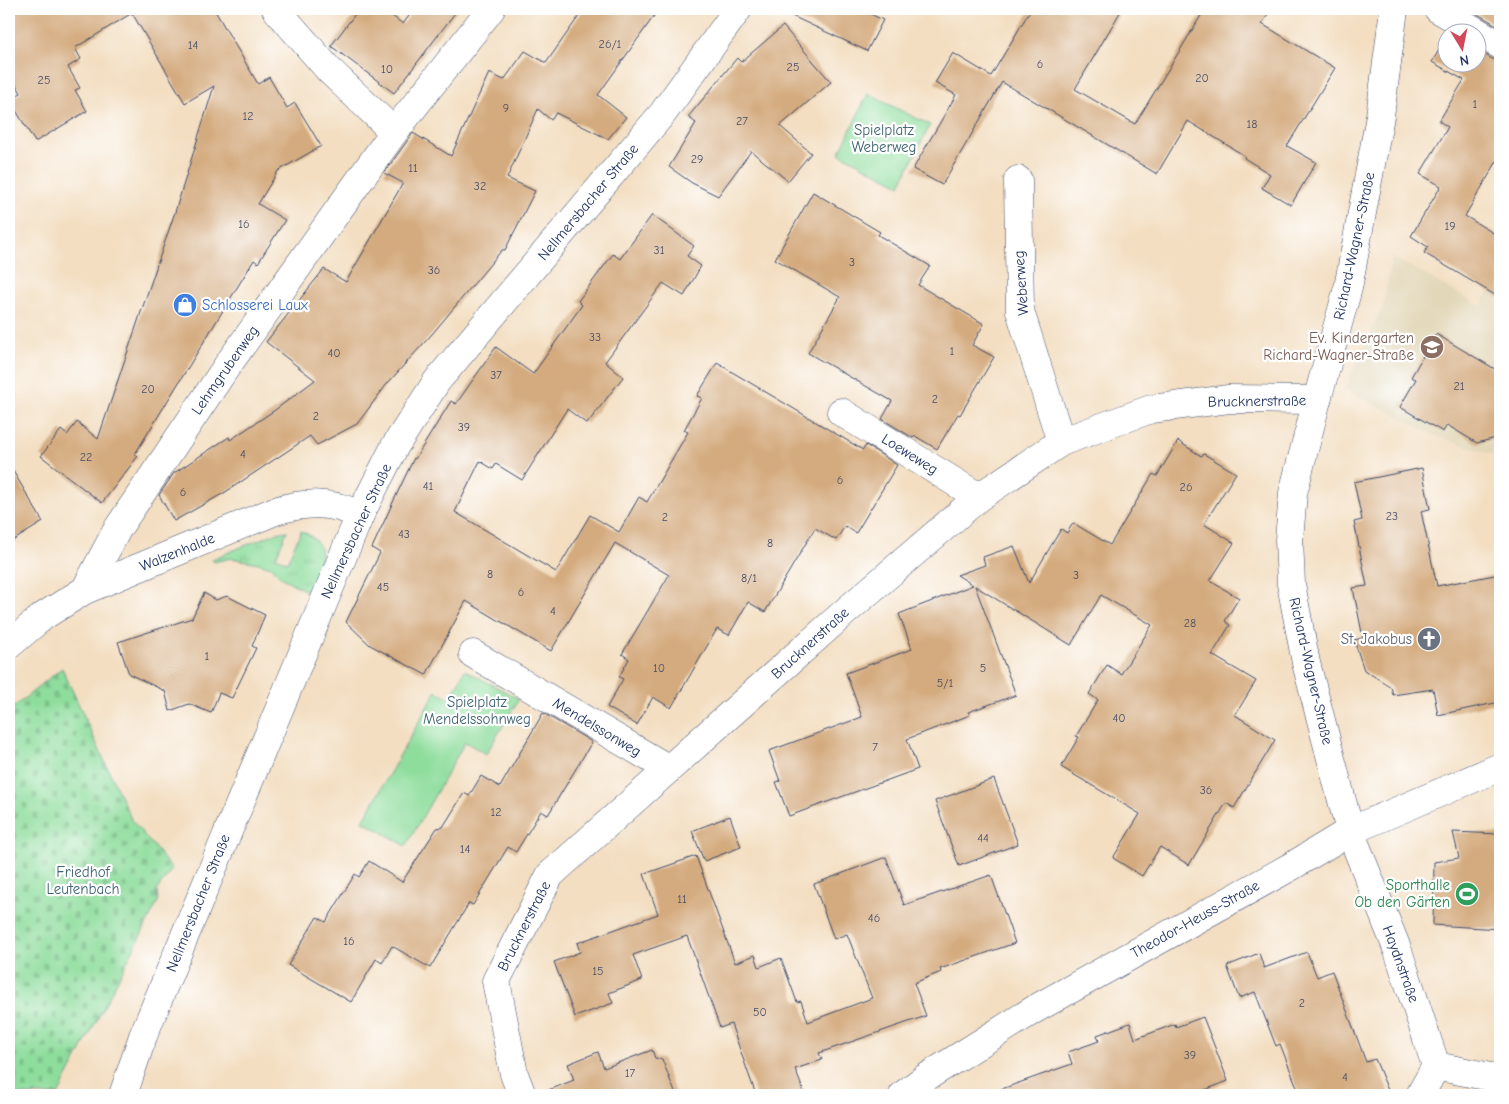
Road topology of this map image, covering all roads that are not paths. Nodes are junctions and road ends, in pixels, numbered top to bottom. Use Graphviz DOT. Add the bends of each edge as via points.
graph roads {
  1 [pos="276,9"];
  2 [pos="491,9"];
  3 [pos="738,9"];
  4 [pos="1394,9"];
  5 [pos="1438,9"];
  6 [pos="1500,45"];
  7 [pos="394,132"];
  8 [pos="1018,180"];
  9 [pos="1317,400"];
  10 [pos="841,412"];
  11 [pos="1060,442"];
  12 [pos="980,497"];
  13 [pos="360,515"];
  14 [pos="85,590"];
  15 [pos="9,645"];
  16 [pos="473,654"];
  17 [pos="1500,767"];
  18 [pos="669,769"];
  19 [pos="1350,831"];
  20 [pos="139,1047"];
  21 [pos="1436,1066"];
  22 [pos="1500,1079"];
  23 [pos="110,1095"];
  24 [pos="123,1095"];
  25 [pos="522,1095"];
  26 [pos="903,1095"];
  27 [pos="1420,1095"];
  1 -- 7 [label="street" via="329,70"];
  2 -- 7 [label="street, Lehmgrubenweg"];
  3 -- 13 [label="street, Nellmersbacher Straße" via="663,114 437,381 395,446"];
  4 -- 9 [label="street, Richard-Wagner-Straße" via="1380,116 1348,288"];
  5 -- 6 [label="street"];
  7 -- 14 [label="street, Lehmgrubenweg" via="227,366 123,520"];
  8 -- 11 [label="street, Weberweg" via="1020,311"];
  9 -- 11 [label="street, Brucknerstraße" via="1229,399 1151,409"];
  9 -- 19 [label="street, Richard-Wagner-Straße" via="1294,494 1288,540 1291,584 1306,663"];
  10 -- 12 [label="street, Loeweweg"];
  11 -- 12 [label="street, Brucknerstraße"];
  12 -- 18 [label="street, Brucknerstraße"];
  13 -- 14 [label="street, Walzenhalde" via="345,508 319,504 292,506"];
  13 -- 20 [label="street, Nellmersbacher Straße"];
  14 -- 15 [label="street, Walzenhalde" via="42,618"];
  16 -- 18 [label="street, Mendelssonweg"];
  17 -- 19 [label="street, Theodor-Heuss-Straße"];
  18 -- 25 [label="street, Brucknerstraße" via="550,875 496,981 514,1074"];
  19 -- 21 [label="street, Haydnstraße" via="1398,951"];
  19 -- 26 [label="street, Theodor-Heuss-Straße" via="1035,1009"];
  20 -- 23 [label="street, Nellmersbacher Straße"];
  20 -- 24 [label="street, Nellmersbacher Straße"];
  21 -- 22 [label="street"];
  21 -- 27 [label="street"];
}
